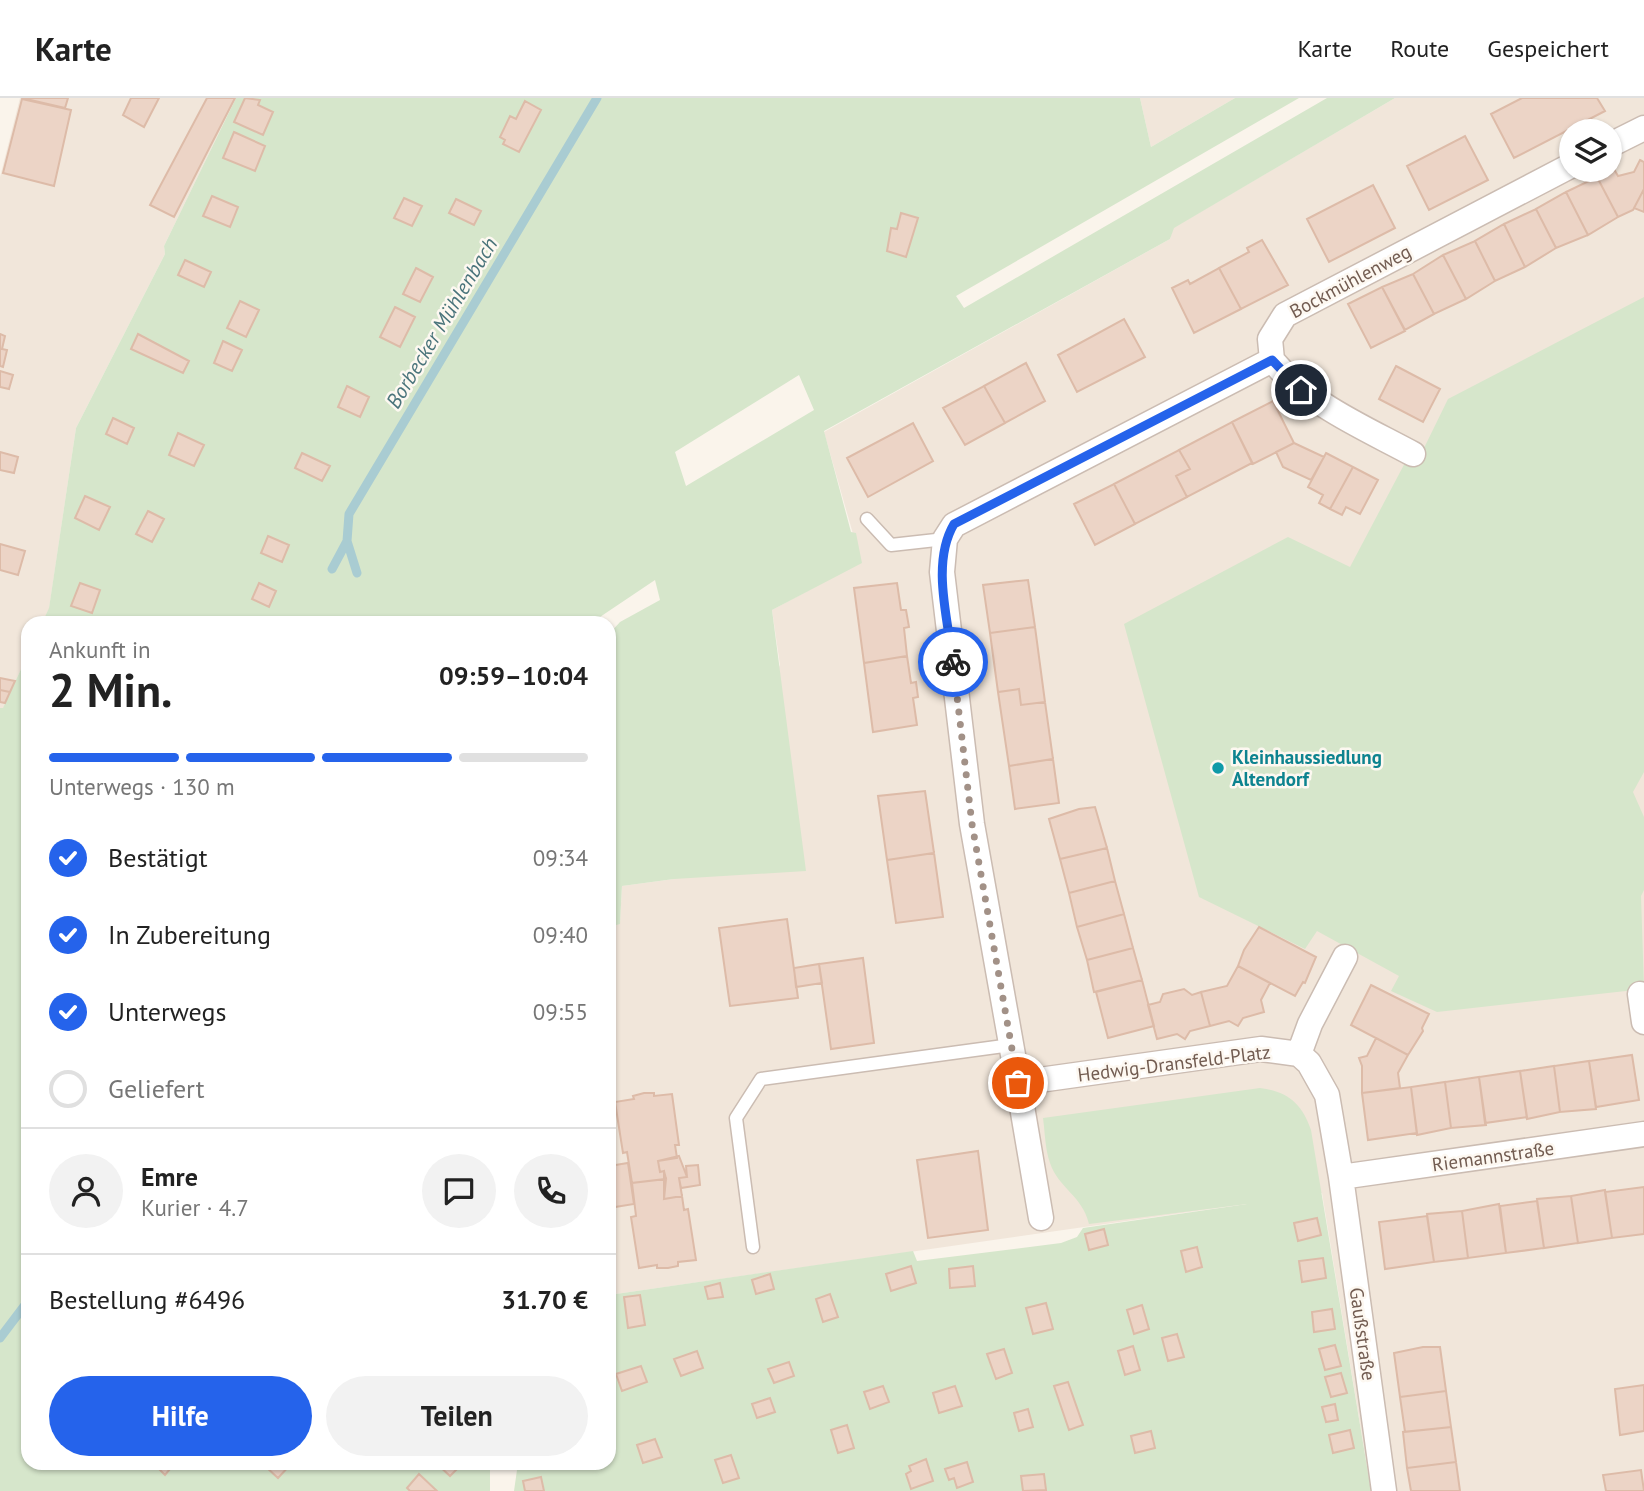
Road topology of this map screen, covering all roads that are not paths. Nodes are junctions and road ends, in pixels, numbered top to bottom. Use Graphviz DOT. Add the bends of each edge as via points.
graph roads {
  1 [pos="1644,128"];
  2 [pos="1622,139"];
  3 [pos="1559,172"];
  4 [pos="1272,360"];
  5 [pos="1413,454"];
  6 [pos="867,519"];
  7 [pos="945,539"];
  8 [pos="1345,957"];
  9 [pos="1640,994"];
  10 [pos="1644,1022"];
  11 [pos="1012,1045"];
  12 [pos="1299,1054"];
  13 [pos="1018,1083"];
  14 [pos="1644,1134"];
  15 [pos="1342,1177"];
  16 [pos="1041,1218"];
  17 [pos="753,1247"];
  18 [pos="1384,1491"];
  1 -- 2 [label="street"];
  3 -- 4 [label="street, Bockmühlenweg" via="1285,315 1270,339"];
  4 -- 5 [label="street" via="1314,400"];
  4 -- 7 [label="street" via="954,524"];
  6 -- 7 [label="lane" via="891,545"];
  7 -- 11 [label="street" via="942,572 972,824"];
  8 -- 12 [label="street, Hedwig-Dransfeld-Platz"];
  9 -- 10 [label="street"];
  11 -- 13 [label="street"];
  11 -- 17 [label="lane" via="761,1079 736,1118"];
  12 -- 13 [label="street, Hedwig-Dransfeld-Platz" via="1261,1049"];
  12 -- 15 [label="street, Hedwig-Dransfeld-Platz" via="1327,1095"];
  13 -- 16 [label="street"];
  14 -- 15 [label="street, Riemannstraße"];
  15 -- 18 [label="street, Gaußstraße"];
}
